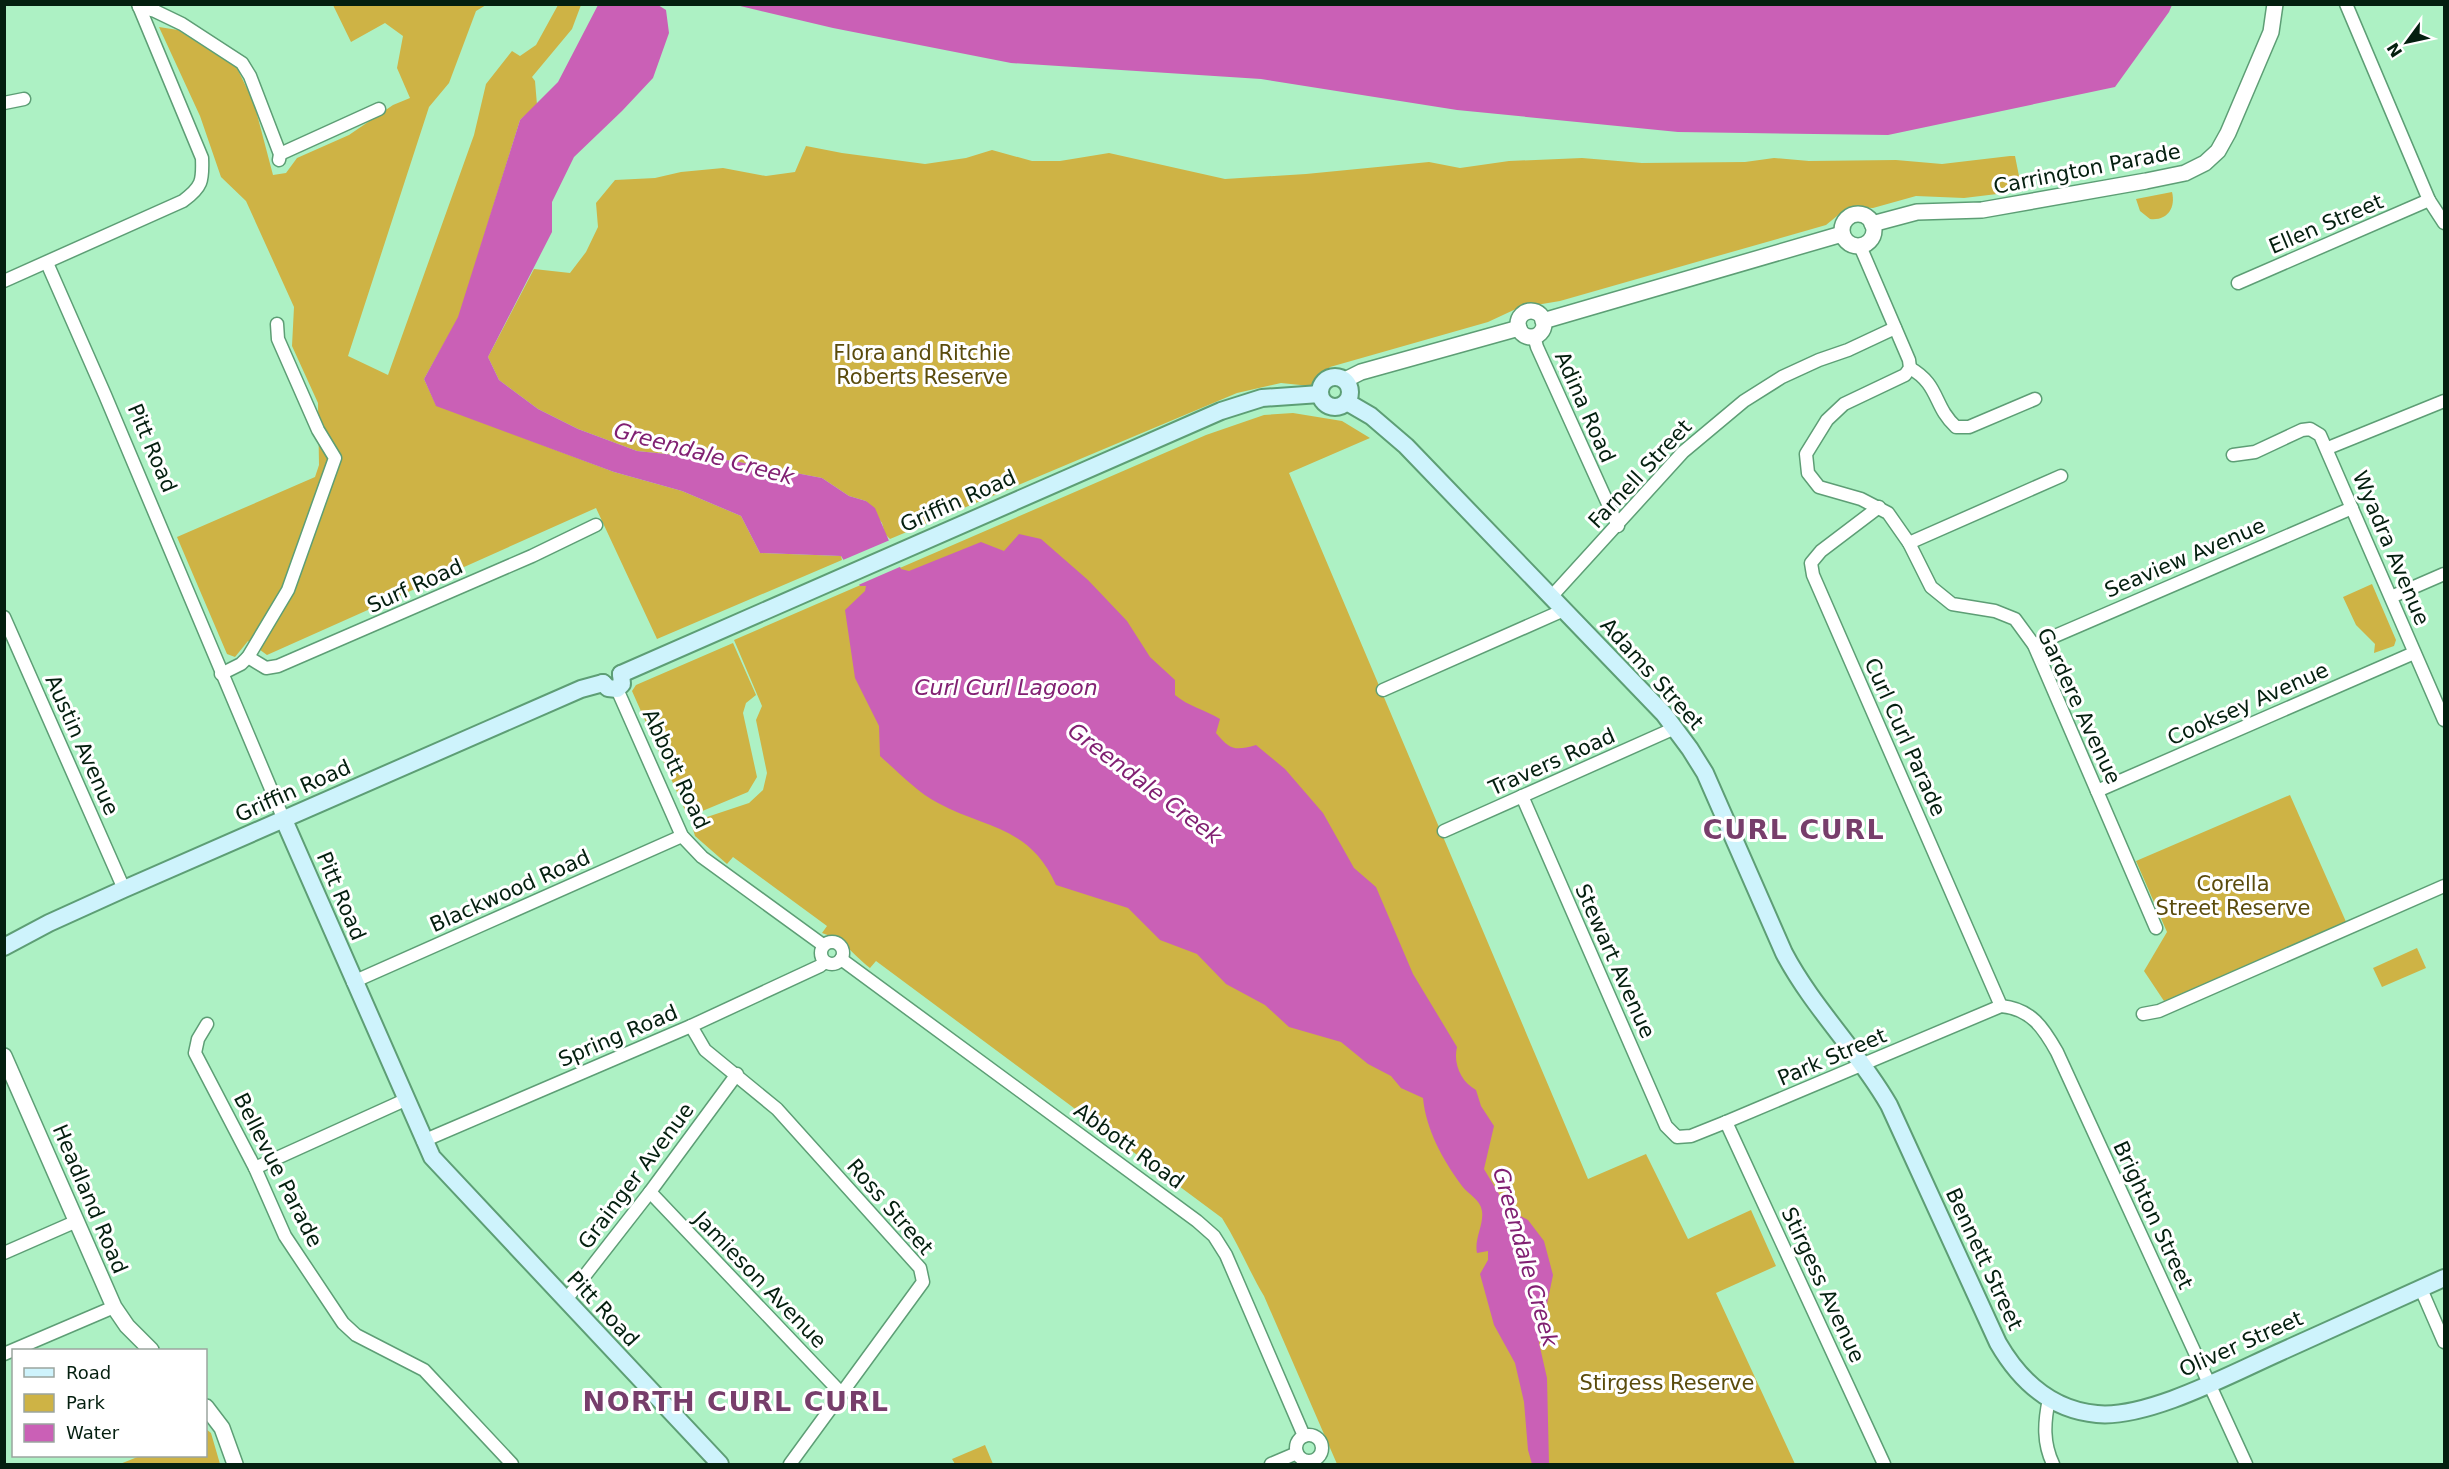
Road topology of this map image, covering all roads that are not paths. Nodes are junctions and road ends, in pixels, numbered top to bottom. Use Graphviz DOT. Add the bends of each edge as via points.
graph roads {
  1 [pos="2275,4"];
  2 [pos="2346,4"];
  3 [pos="139,6"];
  4 [pos="24,99"];
  5 [pos="4,103"];
  6 [pos="379,109"];
  7 [pos="2429,200"];
  8 [pos="1872,224"];
  9 [pos="2445,224"];
  10 [pos="1842,234"];
  11 [pos="1860,246"];
  12 [pos="47,263"];
  13 [pos="4,281"];
  14 [pos="2238,283"];
  15 [pos="1543,321"];
  16 [pos="277,324"];
  17 [pos="1519,328"];
  18 [pos="1895,328"];
  19 [pos="1534,336"];
  20 [pos="1910,368"];
  21 [pos="1345,380"];
  22 [pos="1320,394"];
  23 [pos="2035,399"];
  24 [pos="2445,400"];
  25 [pos="1347,402"];
  26 [pos="2328,448"];
  27 [pos="2233,455"];
  28 [pos="2061,476"];
  29 [pos="1879,507"];
  30 [pos="2352,508"];
  31 [pos="597,525"];
  32 [pos="1618,526"];
  33 [pos="1909,543"];
  34 [pos="2445,573"];
  35 [pos="1551,597"];
  36 [pos="2391,597"];
  37 [pos="1564,610"];
  38 [pos="4,617"];
  39 [pos="2034,645"];
  40 [pos="2414,652"];
  41 [pos="248,657"];
  42 [pos="221,674"];
  43 [pos="614,682"];
  44 [pos="1383,690"];
  45 [pos="2445,720"];
  46 [pos="1675,728"];
  47 [pos="2097,791"];
  48 [pos="1522,796"];
  49 [pos="284,820"];
  50 [pos="1444,831"];
  51 [pos="682,836"];
  52 [pos="2445,886"];
  53 [pos="124,889"];
  54 [pos="2156,928"];
  55 [pos="8,943"];
  56 [pos="823,945"];
  57 [pos="842,959"];
  58 [pos="825,962"];
  59 [pos="353,982"];
  60 [pos="2001,1006"];
  61 [pos="2143,1014"];
  62 [pos="207,1024"];
  63 [pos="691,1026"];
  64 [pos="4,1056"];
  65 [pos="1864,1065"];
  66 [pos="736,1074"];
  67 [pos="405,1100"];
  68 [pos="1726,1122"];
  69 [pos="1677,1137"];
  70 [pos="423,1141"];
  71 [pos="255,1168"];
  72 [pos="650,1192"];
  73 [pos="77,1221"];
  74 [pos="4,1253"];
  75 [pos="2445,1278"];
  76 [pos="2421,1288"];
  77 [pos="566,1302"];
  78 [pos="114,1307"];
  79 [pos="2445,1342"];
  80 [pos="16,1349"];
  81 [pos="150,1349"];
  82 [pos="2209,1383"];
  83 [pos="842,1394"];
  84 [pos="2049,1399"];
  85 [pos="207,1408"];
  86 [pos="1304,1436"];
  87 [pos="1297,1453"];
  88 [pos="1315,1462"];
  89 [pos="235,1464"];
  90 [pos="512,1464"];
  91 [pos="720,1464"];
  92 [pos="790,1464"];
  93 [pos="1271,1464"];
  94 [pos="1884,1464"];
  95 [pos="2054,1464"];
  96 [pos="2246,1464"];
  1 -- 8 [label="street, Carrington Parade" via="2271,32 2228,133 2218,151 2205,163 2185,173 2146,181 1982,210 1917,212"];
  2 -- 7 [label="street"];
  3 -- 6 [label="street" via="182,24 242,63 279,157"];
  3 -- 12 [label="street" via="202,158 203,180 183,201"];
  4 -- 5 [label="street"];
  7 -- 9 [label="street"];
  7 -- 14 [label="street, Ellen Street"];
  8 -- 10 [label="street" via="1862,215 1851,216 1843,224"];
  8 -- 11 [label="street" via="1872,237"];
  10 -- 11 [label="street" via="1850,244"];
  10 -- 15 [label="street"];
  11 -- 18 [label="street"];
  12 -- 13 [label="street"];
  12 -- 42 [label="street, Pitt Road"];
  15 -- 17 [label="street" via="1534,312 1526,313"];
  15 -- 19 [label="street" via="1541,332"];
  16 -- 41 [label="street" via="278,339 318,430 335,458 288,590"];
  17 -- 19 [label="street" via="1527,336"];
  17 -- 21 [label="street" via="1361,372"];
  18 -- 20 [label="street"];
  18 -- 32 [label="street, Farnell Street" via="1782,377 1744,402 1683,452"];
  19 -- 32 [label="street, Adina Road"];
  20 -- 23 [label="street" via="1929,382 1946,419 1956,427 1969,427"];
  20 -- 29 [label="street, Gardere Avenue" via="1905,375 1844,404 1827,420 1806,454 1808,473 1819,487"];
  21 -- 22 [label="main road" via="1330,377 1322,384"];
  21 -- 25 [label="main road" via="1350,388"];
  22 -- 25 [label="main road" via="1324,403 1333,407"];
  22 -- 43 [label="main road, Griffin Road" via="1262,398 1239,404 849,573"];
  24 -- 26 [label="street"];
  25 -- 35 [label="main road, Adams Street" via="1371,416 1406,446"];
  26 -- 27 [label="street, Wyadra Avenue" via="2320,435 2310,429 2255,452"];
  26 -- 30 [label="street, Wyadra Avenue"];
  28 -- 33 [label="street"];
  29 -- 33 [label="street, Gardere Avenue" via="1888,513"];
  29 -- 60 [label="street, Curl Curl Parade" via="1821,551 1811,563 1813,575"];
  30 -- 36 [label="street, Wyadra Avenue"];
  30 -- 39 [label="street, Seaview Avenue"];
  31 -- 41 [label="street, Surf Road" via="278,666 266,668"];
  32 -- 35 [label="street, Farnell Street"];
  33 -- 39 [label="street, Gardere Avenue" via="1931,587 1952,604 1995,611 2014,619"];
  34 -- 36 [label="street"];
  35 -- 37 [label="main road, Adams Street"];
  36 -- 40 [label="street, Wyadra Avenue"];
  37 -- 44 [label="street"];
  37 -- 46 [label="main road, Adams Street"];
  38 -- 53 [label="street, Austin Avenue"];
  39 -- 47 [label="street, Gardere Avenue"];
  40 -- 45 [label="street, Wyadra Avenue"];
  40 -- 47 [label="street, Cooksey Avenue"];
  41 -- 42 [label="street"];
  42 -- 49 [label="street, Pitt Road"];
  43 -- 49 [label="main road, Griffin Road" via="582,689"];
  43 -- 51 [label="street, Abbott Road"];
  46 -- 48 [label="street, Travers Road"];
  46 -- 65 [label="main road, Adams Street" via="1704,773 1798,979"];
  47 -- 54 [label="street, Gardere Avenue"];
  48 -- 50 [label="street, Travers Road"];
  48 -- 69 [label="street, Stewart Avenue" via="1666,1126"];
  49 -- 53 [label="main road, Griffin Road"];
  49 -- 59 [label="main road, Pitt Road"];
  51 -- 56 [label="street, Abbott Road" via="702,857"];
  51 -- 59 [label="street, Blackwood Road"];
  52 -- 61 [label="street" via="2159,1011"];
  53 -- 55 [label="main road, Griffin Road"];
  56 -- 57 [label="street, Abbott Road" via="837,943 843,948"];
  56 -- 58 [label="street" via="820,952"];
  57 -- 58 [label="street" via="832,964"];
  57 -- 86 [label="street, Abbott Road" via="1214,1236 1227,1255"];
  58 -- 63 [label="street, Spring Road"];
  59 -- 67 [label="main road, Pitt Road"];
  60 -- 65 [label="street, Park Street"];
  60 -- 82 [label="street, Brighton Street" via="2023,1011 2044,1029 2053,1044"];
  62 -- 71 [label="street, Bellevue Parade" via="195,1053"];
  63 -- 66 [label="street, Ross Street" via="705,1050"];
  63 -- 70 [label="street, Spring Road"];
  64 -- 73 [label="street, Headland Road"];
  65 -- 68 [label="street, Park Street"];
  65 -- 84 [label="main road, Bennett Street" via="1889,1105 1998,1343 2018,1373"];
  66 -- 72 [label="street, Grainger Avenue"];
  66 -- 83 [label="street, Ross Street" via="777,1109 920,1268 923,1282"];
  67 -- 70 [label="main road, Pitt Road"];
  67 -- 71 [label="street"];
  68 -- 69 [label="street, Park Street" via="1691,1136"];
  68 -- 94 [label="street, Stirgess Avenue"];
  70 -- 77 [label="main road, Pitt Road" via="441,1169"];
  71 -- 90 [label="street, Bellevue Parade" via="285,1236 343,1323 356,1335 424,1370"];
  72 -- 77 [label="street, Grainger Avenue"];
  72 -- 83 [label="street, Jamieson Avenue"];
  73 -- 74 [label="street"];
  73 -- 78 [label="street, Headland Road"];
  75 -- 76 [label="main road, Oliver Street"];
  76 -- 79 [label="street"];
  76 -- 82 [label="main road, Oliver Street"];
  77 -- 91 [label="main road, Pitt Road"];
  78 -- 80 [label="street"];
  78 -- 81 [label="street, Headland Road"];
  82 -- 84 [label="main road, Oliver Street" via="2140,1410 2112,1414 2083,1412"];
  82 -- 96 [label="street, Brighton Street"];
  83 -- 92 [label="street, Ross Street"];
  84 -- 95 [label="street" via="2045,1442"];
  85 -- 89 [label="street" via="222,1428"];
  86 -- 87 [label="street" via="1296,1445"];
  86 -- 88 [label="street, Abbott Road" via="1316,1437 1321,1443"];
  87 -- 88 [label="street, Abbott Road" via="1306,1461"];
  87 -- 93 [label="street"];
}
